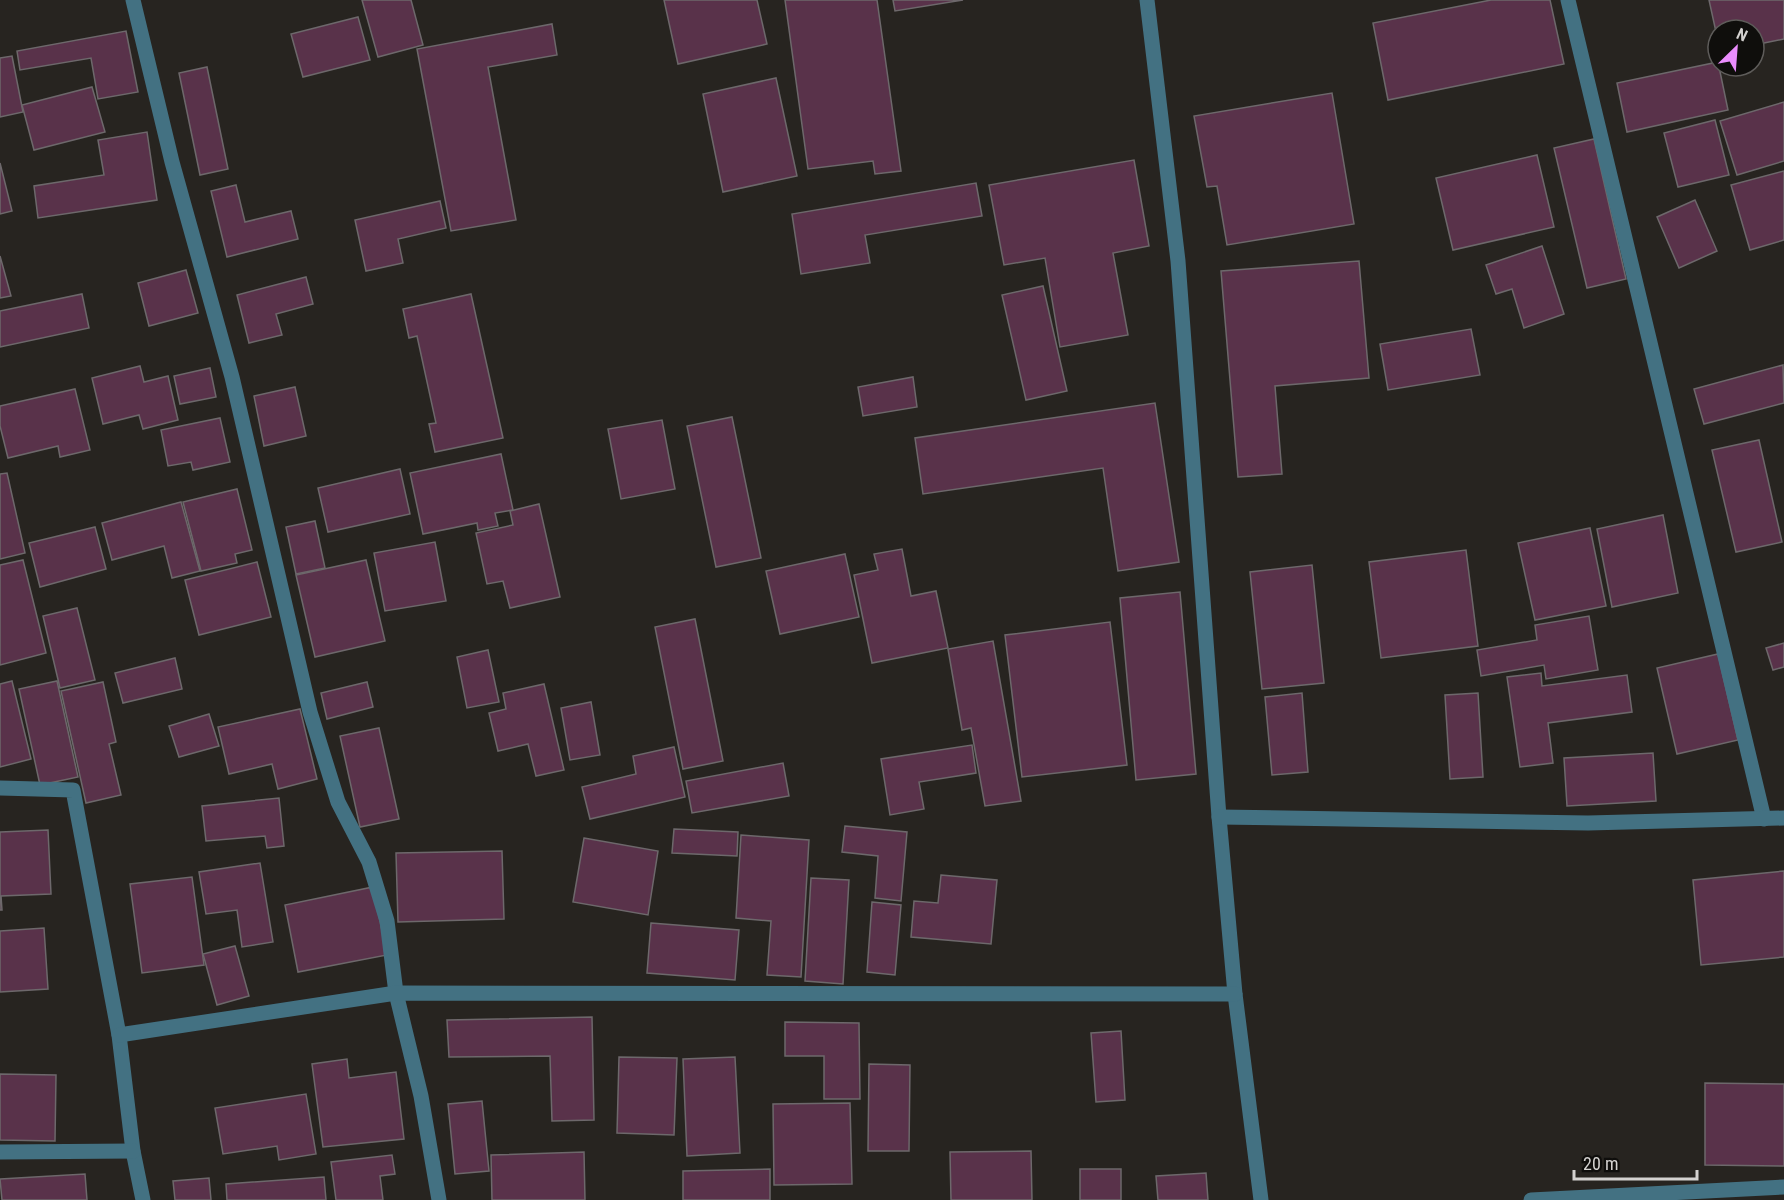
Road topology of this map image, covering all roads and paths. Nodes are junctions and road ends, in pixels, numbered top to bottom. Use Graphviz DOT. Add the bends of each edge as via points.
graph roads {
  1 [pos="133,0"];
  2 [pos="1147,0"];
  3 [pos="1568,0"];
  4 [pos="0,788"];
  5 [pos="1219,817"];
  6 [pos="1784,818"];
  7 [pos="1764,819"];
  8 [pos="396,993"];
  9 [pos="1235,994"];
  10 [pos="119,1035"];
  11 [pos="133,1151"];
  12 [pos="0,1152"];
  13 [pos="1784,1187"];
  14 [pos="143,1200"];
  15 [pos="439,1200"];
  16 [pos="1261,1200"];
  17 [pos="1531,1200"];
  1 -- 8 [label="street" via="172,162 232,376 310,712 338,802 369,862 387,921"];
  2 -- 5 [label="street" via="1178,261"];
  3 -- 7 [label="street"];
  4 -- 10 [label="street" via="73,790"];
  5 -- 7 [label="street" via="1588,823"];
  5 -- 9 [label="street"];
  6 -- 7 [label="street"];
  8 -- 9 [label="street"];
  8 -- 10 [label="street"];
  8 -- 15 [label="street" via="421,1096"];
  9 -- 16 [label="street"];
  10 -- 11 [label="street"];
  11 -- 12 [label="street"];
  11 -- 14 [label="street"];
  13 -- 17 [label="street"];
}
